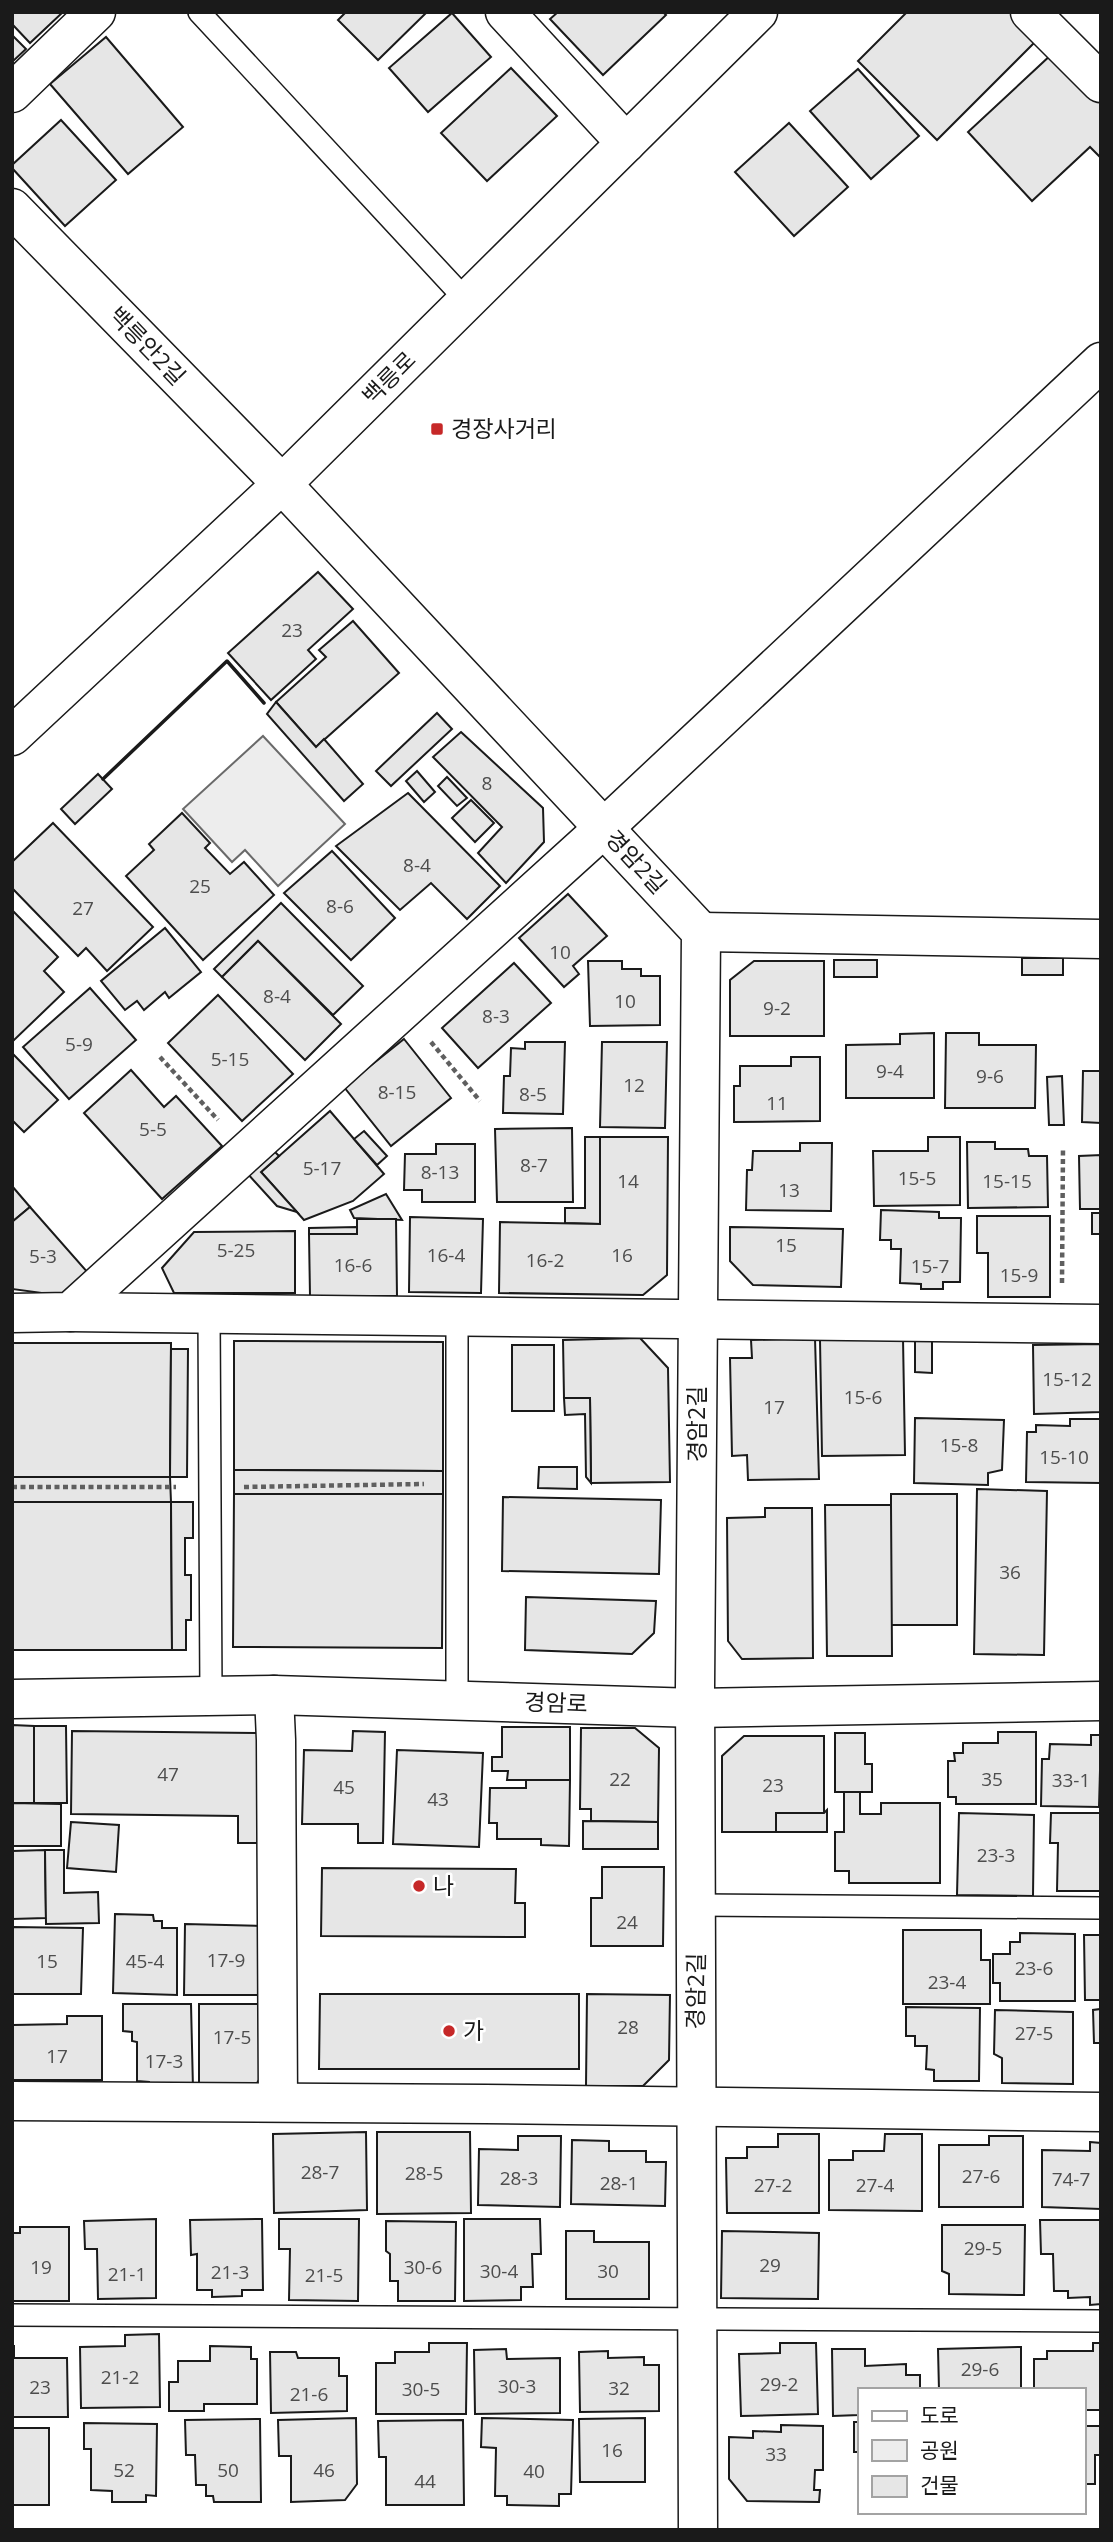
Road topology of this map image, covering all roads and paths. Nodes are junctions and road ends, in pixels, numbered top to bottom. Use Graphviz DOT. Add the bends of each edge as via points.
graph roads {
  1 [pos="96,12"];
  2 [pos="199,12"];
  3 [pos="505,12"];
  4 [pos="758,12"];
  5 [pos="1030,12"];
  6 [pos="1101,83"];
  7 [pos="12,93"];
  8 [pos="626,143"];
  9 [pos="12,208"];
  10 [pos="467,301"];
  11 [pos="1101,362"];
  12 [pos="282,484"];
  13 [pos="12,736"];
  14 [pos="605,827"];
  15 [pos="701,932"];
  16 [pos="1101,939"];
  17 [pos="404,1010"];
  18 [pos="160,1057"];
  19 [pos="480,1101"];
  20 [pos="1063,1148"];
  21 [pos="247,1152"];
  22 [pos="70,1312"];
  23 [pos="12,1313"];
  24 [pos="209,1314"];
  25 [pos="457,1317"];
  26 [pos="698,1319"];
  27 [pos="1062,1323"];
  28 [pos="1101,1324"];
  29 [pos="274,1695"];
  30 [pos="211,1696"];
  31 [pos="12,1699"];
  32 [pos="457,1700"];
  33 [pos="1101,1700"];
  34 [pos="696,1708"];
  35 [pos="697,1905"];
  36 [pos="1101,1908"];
  37 [pos="12,2101"];
  38 [pos="278,2102"];
  39 [pos="695,2107"];
  40 [pos="1101,2112"];
  41 [pos="12,2315"];
  42 [pos="696,2319"];
  43 [pos="1101,2321"];
  44 [pos="698,2530"];
  1 -- 7 [label="street"];
  2 -- 10 [label="lane"];
  3 -- 8 [label="street"];
  4 -- 8 [label="street, 백릉로"];
  5 -- 6 [label="street"];
  8 -- 10 [label="street, 백릉로"];
  9 -- 12 [label="street, 백릉안2길"];
  10 -- 12 [label="street, 백릉로"];
  11 -- 14 [label="street"];
  12 -- 13 [label="street, 백릉로"];
  12 -- 14 [label="street, 경암2길"];
  14 -- 15 [label="street, 경암2길"];
  14 -- 17 [label="street"];
  15 -- 16 [label="street"];
  15 -- 26 [label="street, 경암2길"];
  17 -- 19 [label="path"];
  17 -- 21 [label="street"];
  18 -- 21 [label="path"];
  20 -- 27 [label="path"];
  21 -- 22 [label="street"];
  22 -- 23 [label="street"];
  22 -- 24 [label="street"];
  24 -- 25 [label="street"];
  24 -- 30 [label="lane"];
  25 -- 26 [label="street"];
  25 -- 32 [label="lane"];
  26 -- 27 [label="street"];
  26 -- 34 [label="street, 경암2길"];
  27 -- 28 [label="street"];
  29 -- 30 [label="street, 경암로"];
  29 -- 32 [label="street, 경암로"];
  29 -- 38 [label="street"];
  30 -- 31 [label="street, 경암로"];
  32 -- 34 [label="street, 경암로"];
  33 -- 34 [label="street, 경암로"];
  34 -- 35 [label="street, 경암2길"];
  35 -- 36 [label="lane"];
  35 -- 39 [label="street, 경암2길"];
  37 -- 38 [label="street"];
  38 -- 39 [label="street"];
  39 -- 40 [label="street"];
  39 -- 42 [label="street, 경암2길"];
  41 -- 42 [label="lane"];
  42 -- 43 [label="lane"];
  42 -- 44 [label="street, 경암2길"];
}
